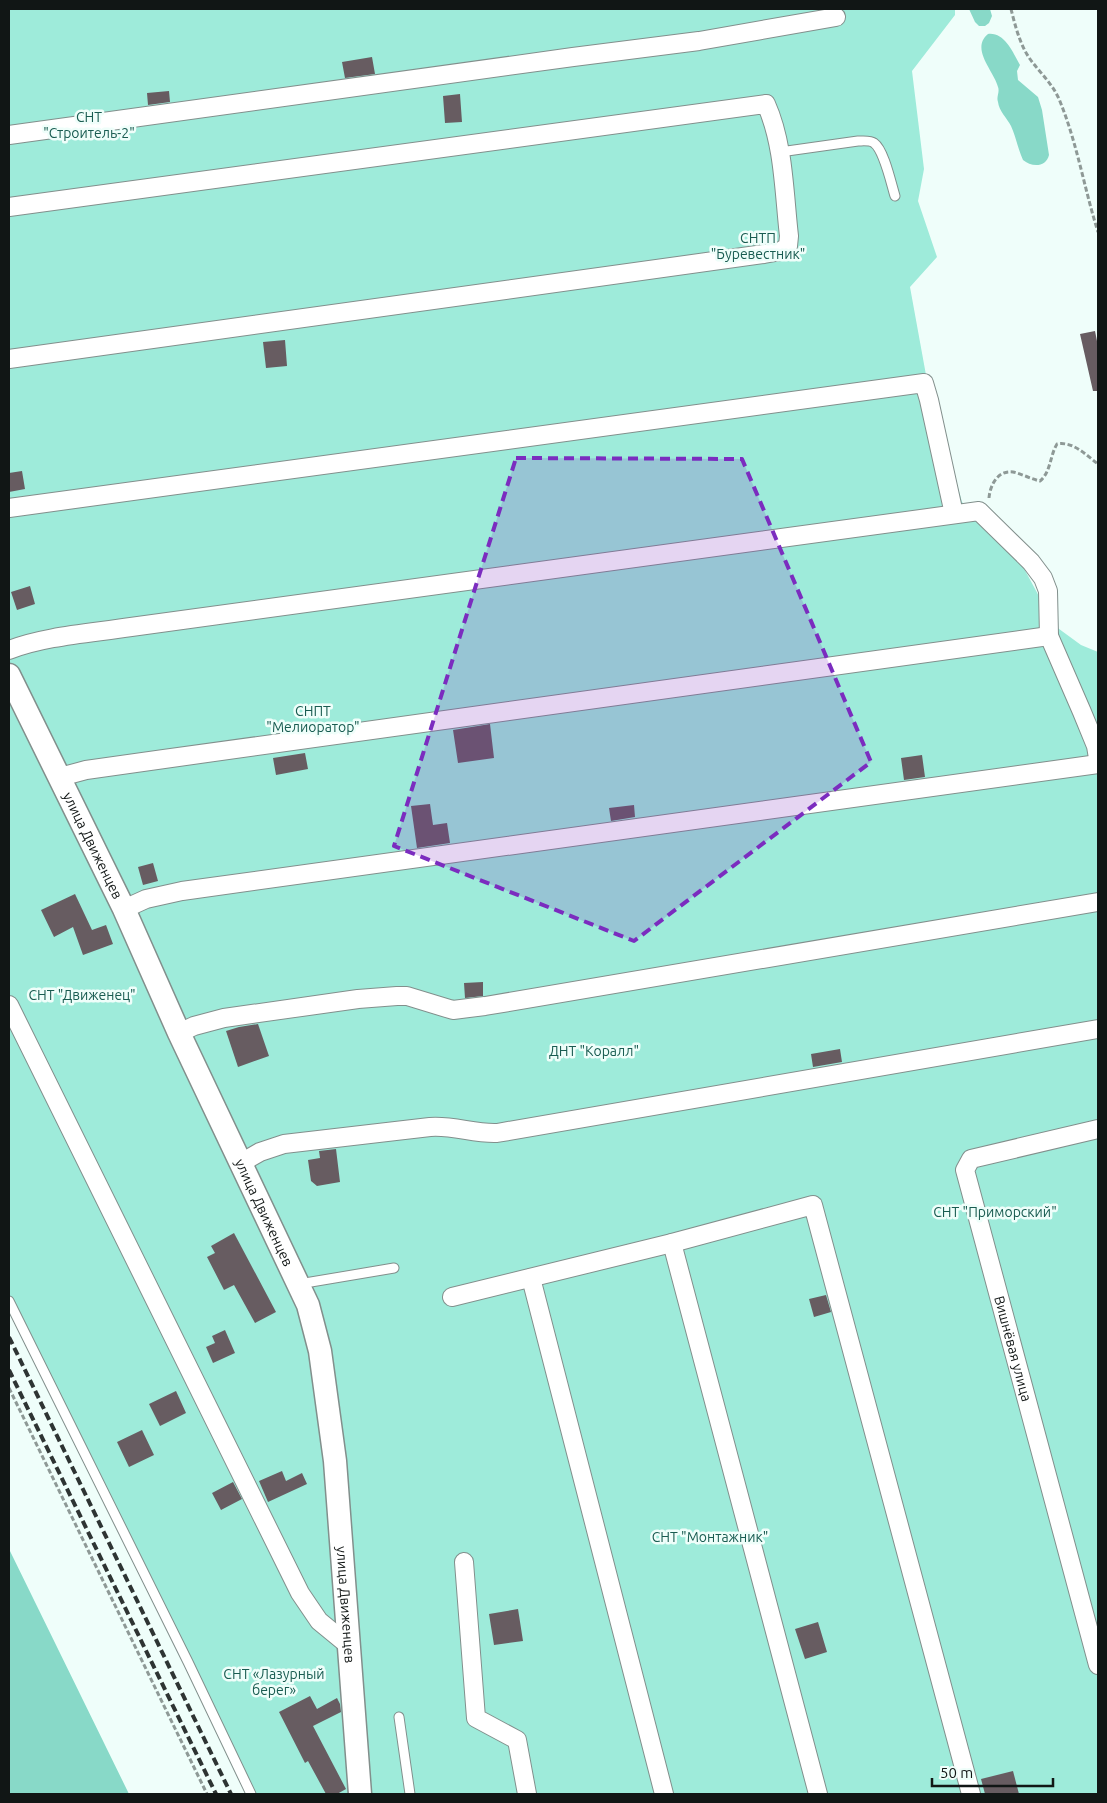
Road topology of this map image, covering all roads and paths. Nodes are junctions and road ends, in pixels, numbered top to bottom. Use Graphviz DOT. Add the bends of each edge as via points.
graph roads {
  1 [pos="1011,9"];
  2 [pos="836,17"];
  3 [pos="9,135"];
  4 [pos="780,152"];
  5 [pos="895,196"];
  6 [pos="9,207"];
  7 [pos="1098,232"];
  8 [pos="9,359"];
  9 [pos="1098,464"];
  10 [pos="9,508"];
  11 [pos="979,511"];
  12 [pos="954,514"];
  13 [pos="1048,636"];
  14 [pos="9,650"];
  15 [pos="9,675"];
  16 [pos="1098,758"];
  17 [pos="1098,764"];
  18 [pos="60,778"];
  19 [pos="1098,902"];
  20 [pos="124,908"];
  21 [pos="9,1005"];
  22 [pos="1098,1029"];
  23 [pos="179,1033"];
  24 [pos="1098,1129"];
  25 [pos="241,1163"];
  26 [pos="672,1243"];
  27 [pos="394,1268"];
  28 [pos="531,1278"];
  29 [pos="299,1284"];
  30 [pos="452,1297"];
  31 [pos="9,1301"];
  32 [pos="9,1388"];
  33 [pos="464,1562"];
  34 [pos="347,1644"];
  35 [pos="1098,1665"];
  36 [pos="399,1717"];
  37 [pos="207,1794"];
  38 [pos="250,1794"];
  39 [pos="360,1794"];
  40 [pos="410,1794"];
  41 [pos="527,1794"];
  42 [pos="664,1794"];
  43 [pos="818,1794"];
  44 [pos="971,1794"];
  1 -- 7 [label="path" via="1022,44 1060,100 1074,138"];
  2 -- 3 [label="street" via="699,41"];
  4 -- 5 [label="lane" via="868,141 880,150"];
  4 -- 6 [label="street" via="771,114 766,104 758,104"];
  4 -- 8 [label="street" via="790,236 788,246 781,251"];
  9 -- 11 [label="path" via="1074,446 1065,442 1057,444 1045,477 1040,481 1012,472 1003,474 990,487 988,501"];
  10 -- 12 [label="street" via="924,383"];
  11 -- 12 [label="street"];
  11 -- 13 [label="street" via="1044,578 1048,591"];
  12 -- 14 [label="street" via="132,627 24,644"];
  13 -- 16 [label="street" via="1096,746"];
  13 -- 18 [label="street" via="164,758 86,770"];
  15 -- 18 [label="street, улица Движенцев"];
  17 -- 20 [label="street" via="182,891"];
  18 -- 20 [label="street, улица Движенцев"];
  19 -- 23 [label="street" via="485,1006 453,1010 407,996 368,998 224,1018"];
  20 -- 23 [label="street, улица Движенцев"];
  21 -- 34 [label="street" via="300,1593 319,1621"];
  22 -- 25 [label="street" via="497,1133 472,1133 430,1126 284,1144"];
  23 -- 25 [label="street, улица Движенцев"];
  24 -- 35 [label="street, Вишнёвая улица" via="971,1159 965,1170"];
  25 -- 29 [label="street, улица Движенцев"];
  26 -- 28 [label="street"];
  26 -- 43 [label="street"];
  26 -- 44 [label="street" via="813,1205"];
  27 -- 29 [label="lane"];
  28 -- 30 [label="street"];
  28 -- 42 [label="street"];
  29 -- 34 [label="street, улица Движенцев" via="316,1334 335,1462"];
  31 -- 38 [label="lane"];
  32 -- 37 [label="path"];
  33 -- 41 [label="street" via="476,1718 517,1740"];
  34 -- 39 [label="street, улица Движенцев"];
  36 -- 40 [label="lane"];
}
